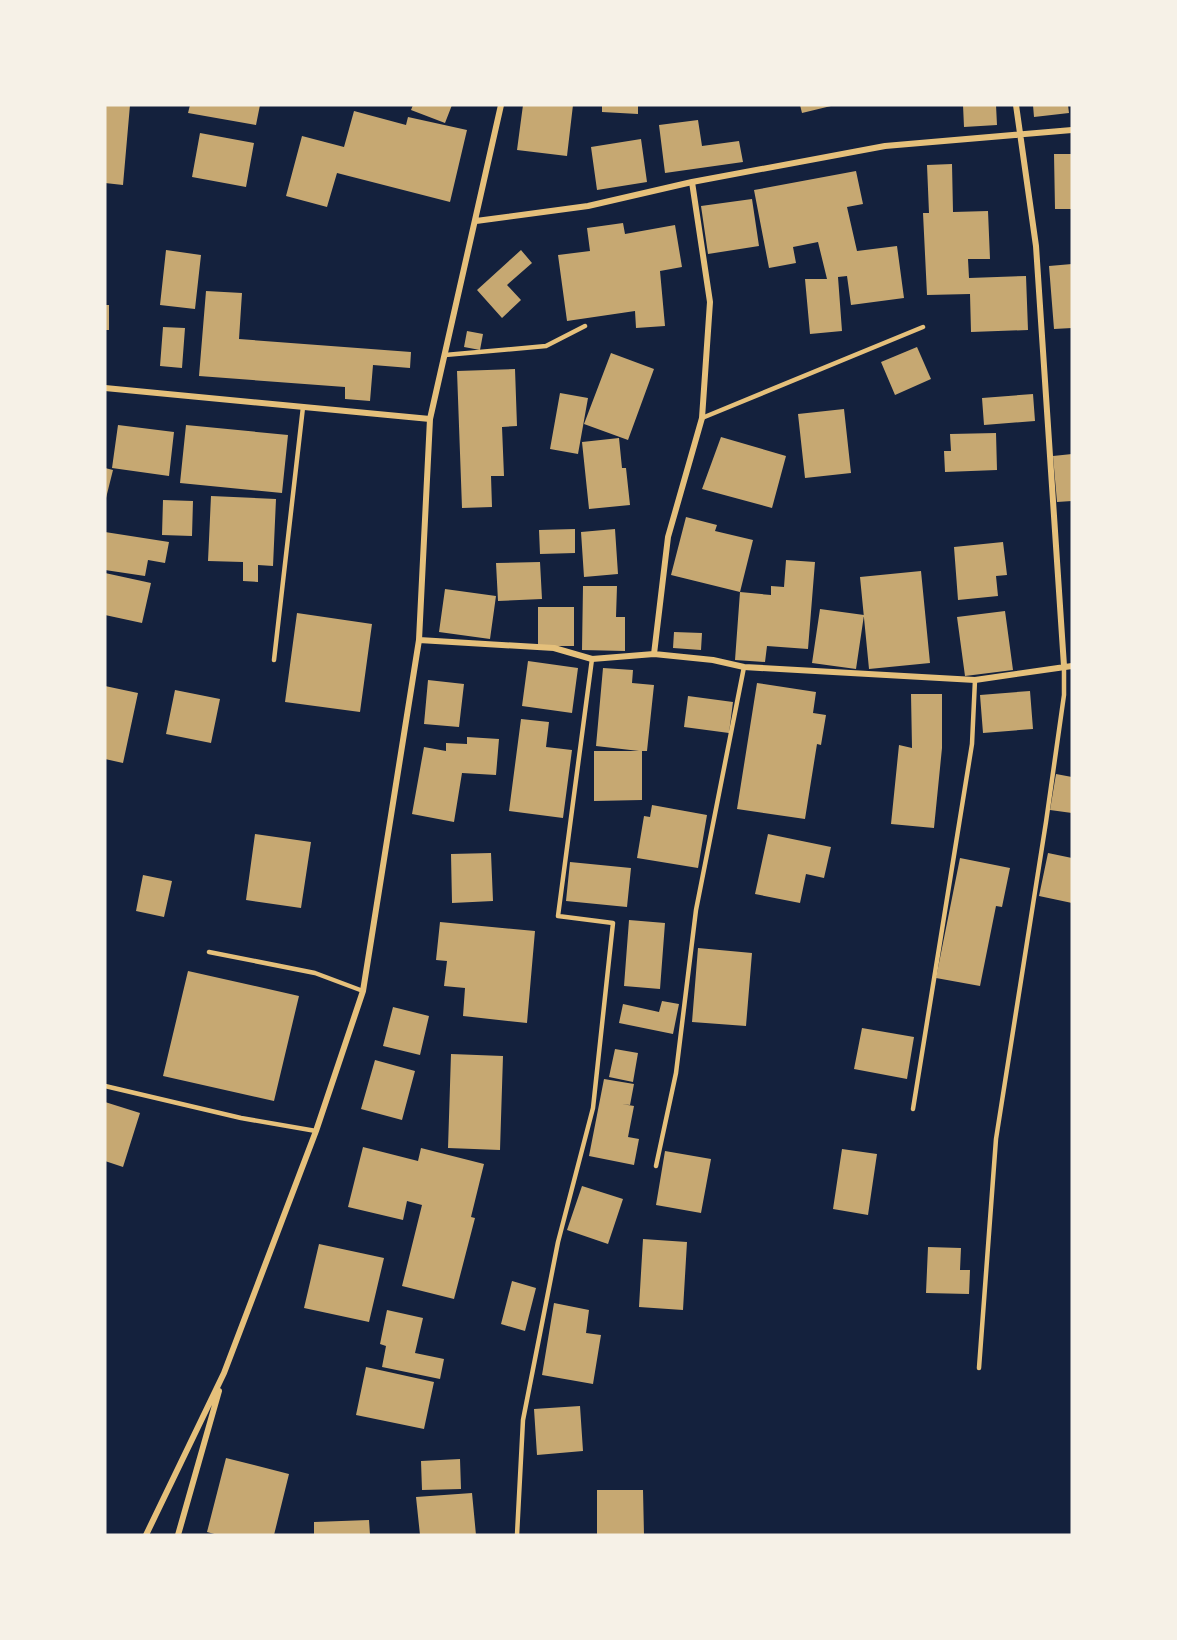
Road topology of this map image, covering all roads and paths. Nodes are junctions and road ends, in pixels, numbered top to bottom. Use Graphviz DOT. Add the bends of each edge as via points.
graph roads {
  1 [pos="501,105"];
  2 [pos="1016,105"];
  3 [pos="1072,130"];
  4 [pos="1019,136"];
  5 [pos="692,182"];
  6 [pos="476,221"];
  7 [pos="585,326"];
  8 [pos="923,327"];
  9 [pos="445,355"];
  10 [pos="105,388"];
  11 [pos="303,407"];
  12 [pos="702,418"];
  13 [pos="430,419"];
  14 [pos="419,640"];
  15 [pos="654,654"];
  16 [pos="592,659"];
  17 [pos="274,660"];
  18 [pos="1064,666"];
  19 [pos="1072,666"];
  20 [pos="744,667"];
  21 [pos="975,680"];
  22 [pos="209,952"];
  23 [pos="363,991"];
  24 [pos="105,1086"];
  25 [pos="913,1109"];
  26 [pos="316,1131"];
  27 [pos="656,1166"];
  28 [pos="979,1368"];
  29 [pos="224,1373"];
  30 [pos="146,1535"];
  31 [pos="178,1535"];
  32 [pos="518,1535"];
  1 -- 6 [label="street"];
  2 -- 4 [label="street"];
  3 -- 4 [label="street"];
  4 -- 5 [label="street" via="885,146"];
  4 -- 18 [label="street" via="1036,246"];
  5 -- 6 [label="street" via="588,206"];
  5 -- 12 [label="street" via="710,302"];
  6 -- 9 [label="street"];
  7 -- 9 [label="lane" via="546,346"];
  8 -- 12 [label="lane"];
  9 -- 13 [label="street"];
  10 -- 11 [label="street"];
  11 -- 13 [label="street"];
  11 -- 17 [label="lane"];
  12 -- 15 [label="street" via="668,537"];
  13 -- 14 [label="street"];
  14 -- 16 [label="street" via="554,648"];
  14 -- 23 [label="street"];
  15 -- 16 [label="street"];
  15 -- 20 [label="street"];
  16 -- 32 [label="lane" via="558,916 613,923 593,1108 558,1242 522,1420"];
  18 -- 19 [label="street"];
  18 -- 21 [label="street"];
  18 -- 28 [label="lane" via="1064,695 1048,811 996,1139"];
  20 -- 21 [label="street"];
  20 -- 27 [label="lane" via="696,910 676,1073"];
  21 -- 25 [label="lane" via="972,744"];
  22 -- 23 [label="lane" via="315,973"];
  23 -- 26 [label="street"];
  24 -- 26 [label="lane"];
  26 -- 29 [label="street"];
  29 -- 30 [label="street"];
  29 -- 31 [label="street"];
}
